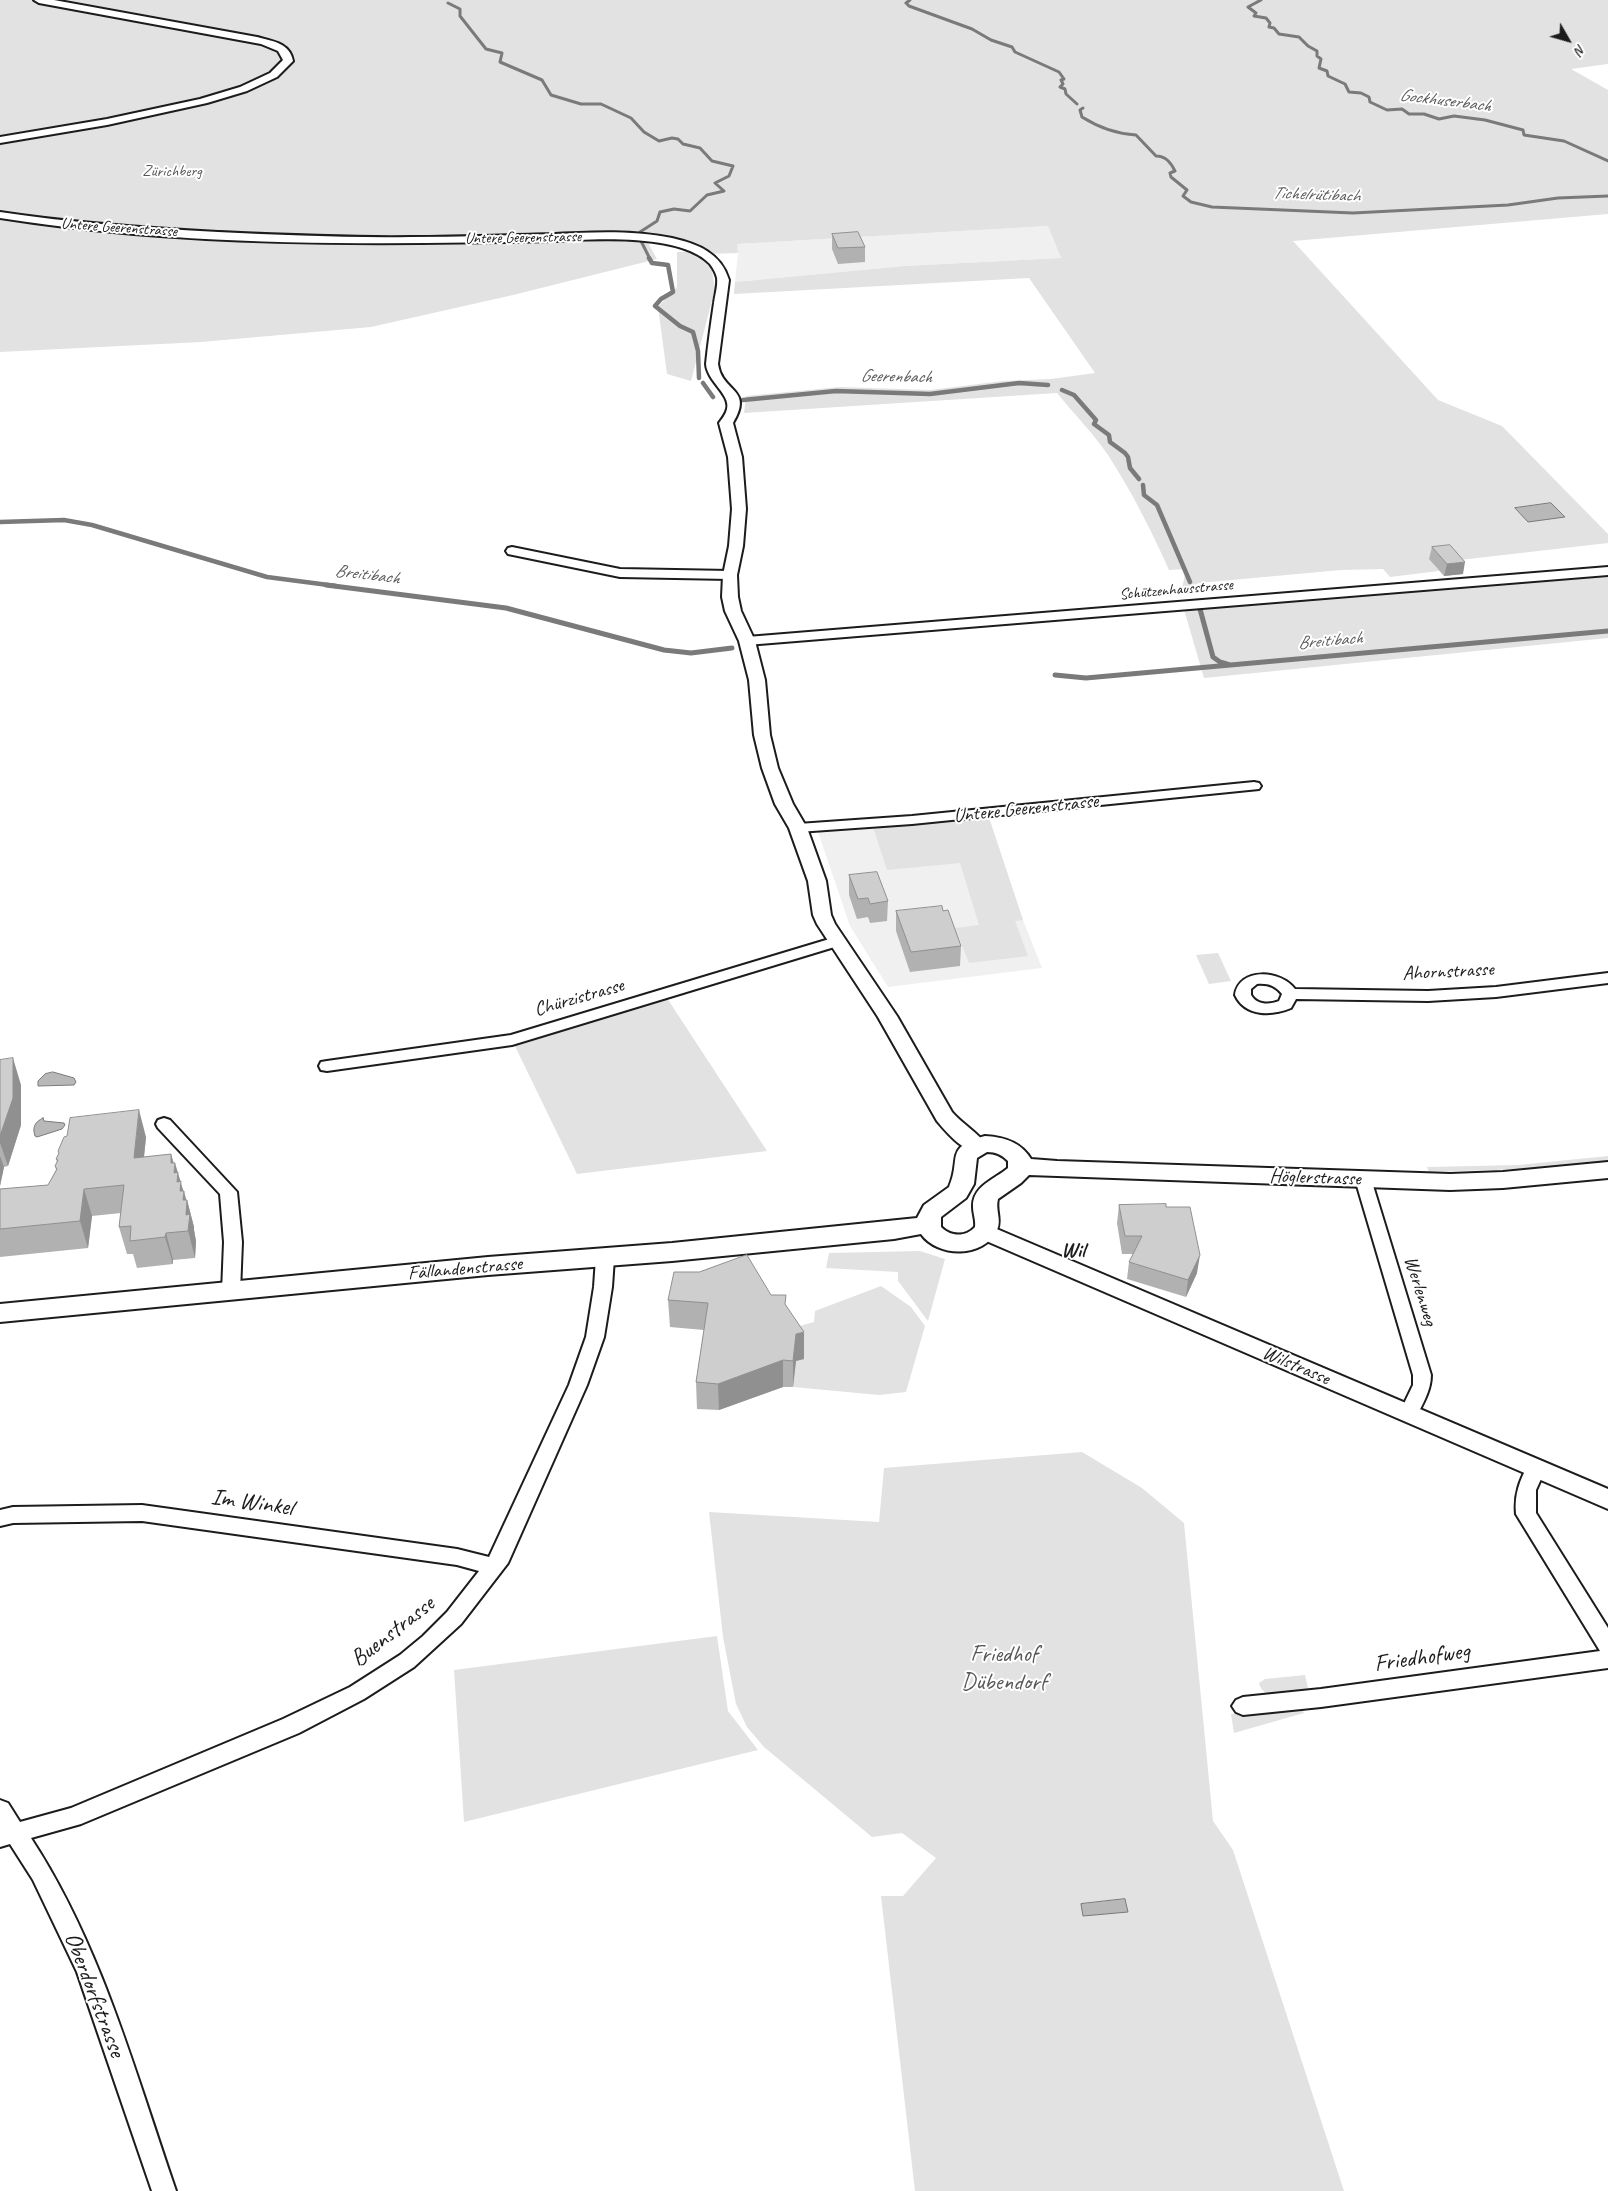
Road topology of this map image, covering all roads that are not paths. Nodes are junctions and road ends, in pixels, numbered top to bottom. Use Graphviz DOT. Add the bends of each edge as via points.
graph roads {
  1 [pos="39,0"];
  2 [pos="0,140"];
  3 [pos="0,215"];
  4 [pos="512,551"];
  5 [pos="1608,571"];
  6 [pos="730,575"];
  7 [pos="747,641"];
  8 [pos="1254,786"];
  9 [pos="798,828"];
  10 [pos="836,942"];
  11 [pos="1608,978"];
  12 [pos="1290,994"];
  13 [pos="327,1066"];
  14 [pos="164,1124"];
  15 [pos="976,1146"];
  16 [pos="1021,1166"];
  17 [pos="1608,1170"];
  18 [pos="1363,1180"];
  19 [pos="929,1224"];
  20 [pos="985,1232"];
  21 [pos="604,1258"];
  22 [pos="231,1292"];
  23 [pos="0,1313"];
  24 [pos="1408,1414"];
  25 [pos="1536,1468"];
  26 [pos="1608,1499"];
  27 [pos="0,1518"];
  28 [pos="494,1567"];
  29 [pos="1608,1646"];
  30 [pos="1608,1659"];
  31 [pos="1243,1706"];
  32 [pos="0,1810"];
  33 [pos="8,1835"];
  34 [pos="164,2191"];
  1 -- 2 [label="street" via="258,40 283,50 288,54 288,61 280,72 265,81 190,104"];
  3 -- 6 [label="street, Untere Geerenstrasse" via="71,225 291,238 409,241 630,237 673,242 699,251 718,266 723,280 712,364 713,374 734,404 726,423 735,457 738,488 738,526"];
  4 -- 6 [label="street" via="620,573"];
  5 -- 7 [label="street, Schützenhausstrasse"];
  6 -- 7 [label="street, Untere Geerenstrasse" via="733,611"];
  7 -- 9 [label="street, Untere Geerenstrasse" via="757,680 762,735 770,768 784,804"];
  8 -- 9 [label="street, Untere Geerenstrasse"];
  9 -- 10 [label="street, Untere Geerenstrasse" via="817,881 822,915"];
  10 -- 13 [label="street, Chürzistrasse" via="512,1040"];
  10 -- 15 [label="street, Untere Geerenstrasse" via="887,1016 944,1116"];
  11 -- 12 [label="street, Ahornstrasse" via="1496,992 1428,996"];
  14 -- 22 [label="street" via="228,1192 233,1242"];
  15 -- 16 [label="main road" via="992,1144 1007,1147 1017,1155"];
  15 -- 19 [label="main road" via="964,1158 965,1174 961,1187 951,1199 933,1211"];
  16 -- 18 [label="main road, Höglerstrasse" via="1057,1170"];
  16 -- 20 [label="main road" via="1013,1178 987,1196 983,1207 988,1224"];
  17 -- 18 [label="main road, Höglerstrasse" via="1495,1181"];
  18 -- 24 [label="street, Werlenweg" via="1422,1375 1422,1385"];
  19 -- 20 [label="main road" via="937,1236 958,1244 973,1241"];
  19 -- 21 [label="main road, Fällandenstrasse"];
  20 -- 24 [label="street, Wilstrasse"];
  21 -- 22 [label="main road, Fällandenstrasse" via="488,1266"];
  21 -- 28 [label="street, Buenstrasse" via="603,1287 594,1337 578,1385"];
  22 -- 23 [label="main road, Fällandenstrasse"];
  24 -- 25 [label="street, Wilstrasse"];
  25 -- 26 [label="street, Wilstrasse"];
  25 -- 29 [label="street" via="1526,1487 1526,1514"];
  27 -- 28 [label="street, Im Winkel" via="12,1515 142,1513 456,1557"];
  28 -- 33 [label="street, Buenstrasse" via="454,1618 430,1642 357,1693 291,1726 73,1817"];
  30 -- 31 [label="street, Friedhofweg"];
  32 -- 33 [label="street, Oberdorfstrasse"];
  33 -- 34 [label="street, Oberdorfstrasse" via="41,1873 88,1970"];
}
